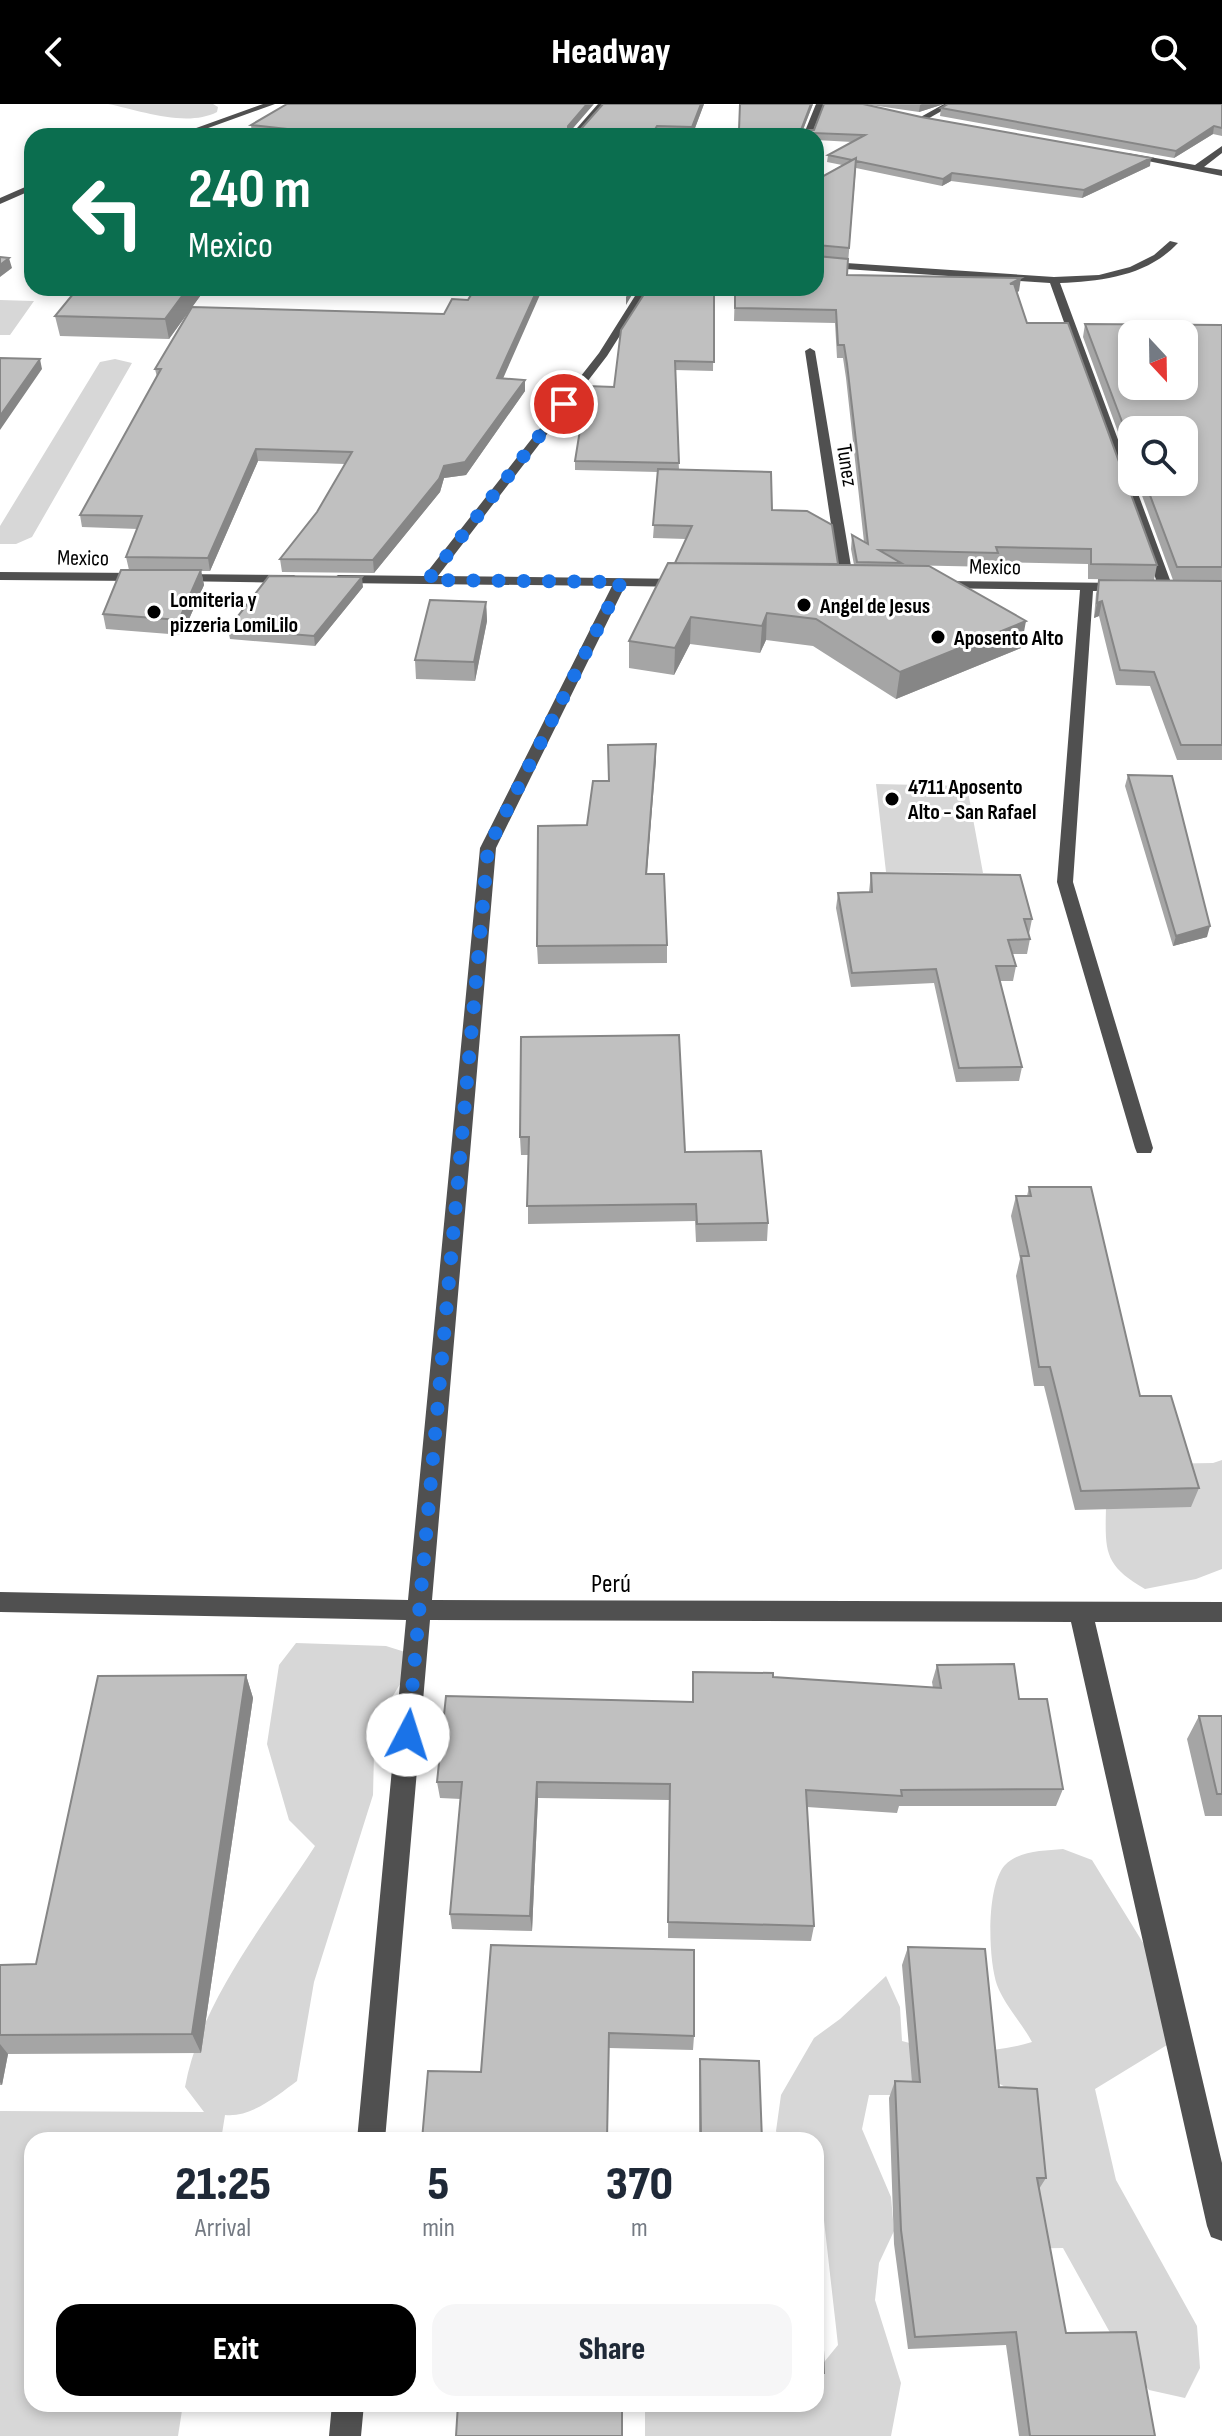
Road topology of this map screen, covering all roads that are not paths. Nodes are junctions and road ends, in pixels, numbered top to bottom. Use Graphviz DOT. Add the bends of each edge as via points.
graph roads {
  1 [pos="271,104"];
  2 [pos="602,104"];
  3 [pos="820,104"];
  4 [pos="950,104"];
  5 [pos="238,107"];
  6 [pos="252,110"];
  7 [pos="906,116"];
  8 [pos="921,119"];
  9 [pos="936,121"];
  10 [pos="201,128"];
  11 [pos="581,128"];
  12 [pos="810,128"];
  13 [pos="1222,149"];
  14 [pos="1115,154"];
  15 [pos="1197,168"];
  16 [pos="1222,173"];
  17 [pos="24,190"];
  18 [pos="0,201"];
  19 [pos="1173,243"];
  20 [pos="824,265"];
  21 [pos="1054,280"];
  22 [pos="640,296"];
  23 [pos="810,351"];
  24 [pos="0,576"];
  25 [pos="428,580"];
  26 [pos="621,582"];
  27 [pos="703,583"];
  28 [pos="831,584"];
  29 [pos="847,584"];
  30 [pos="862,585"];
  31 [pos="925,585"];
  32 [pos="1087,587"];
  33 [pos="1134,588"];
  34 [pos="1150,588"];
  35 [pos="1144,1148"];
  36 [pos="0,1602"];
  37 [pos="419,1610"];
  38 [pos="1081,1612"];
  39 [pos="1222,1612"];
  40 [pos="372,2132"];
  41 [pos="1222,2226"];
  42 [pos="347,2412"];
  43 [pos="345,2436"];
  1 -- 6 [label="street"];
  2 -- 11 [label="street"];
  3 -- 12 [label="street"];
  4 -- 8 [label="street"];
  5 -- 6 [label="street"];
  6 -- 10 [label="street"];
  7 -- 8 [label="street"];
  8 -- 9 [label="street"];
  13 -- 15 [label="street"];
  14 -- 15 [label="street"];
  15 -- 16 [label="street"];
  17 -- 18 [label="street"];
  19 -- 21 [label="street" via="1133,269 1099,278"];
  20 -- 21 [label="street"];
  21 -- 34 [label="street" via="1173,588"];
  22 -- 25 [label="street" via="603,354"];
  23 -- 29 [label="street, Tunez"];
  24 -- 25 [label="street, Mexico"];
  25 -- 26 [label="street, Mexico"];
  26 -- 27 [label="street, Mexico"];
  26 -- 37 [label="street" via="488,848"];
  28 -- 29 [label="street"];
  29 -- 30 [label="street"];
  31 -- 32 [label="street, Mexico"];
  32 -- 33 [label="street, Mexico"];
  32 -- 35 [label="street" via="1065,882"];
  36 -- 37 [label="street, Perú"];
  37 -- 38 [label="street, Perú"];
  37 -- 40 [label="street"];
  38 -- 39 [label="street, Perú"];
  38 -- 41 [label="street"];
  42 -- 43 [label="street"];
}
